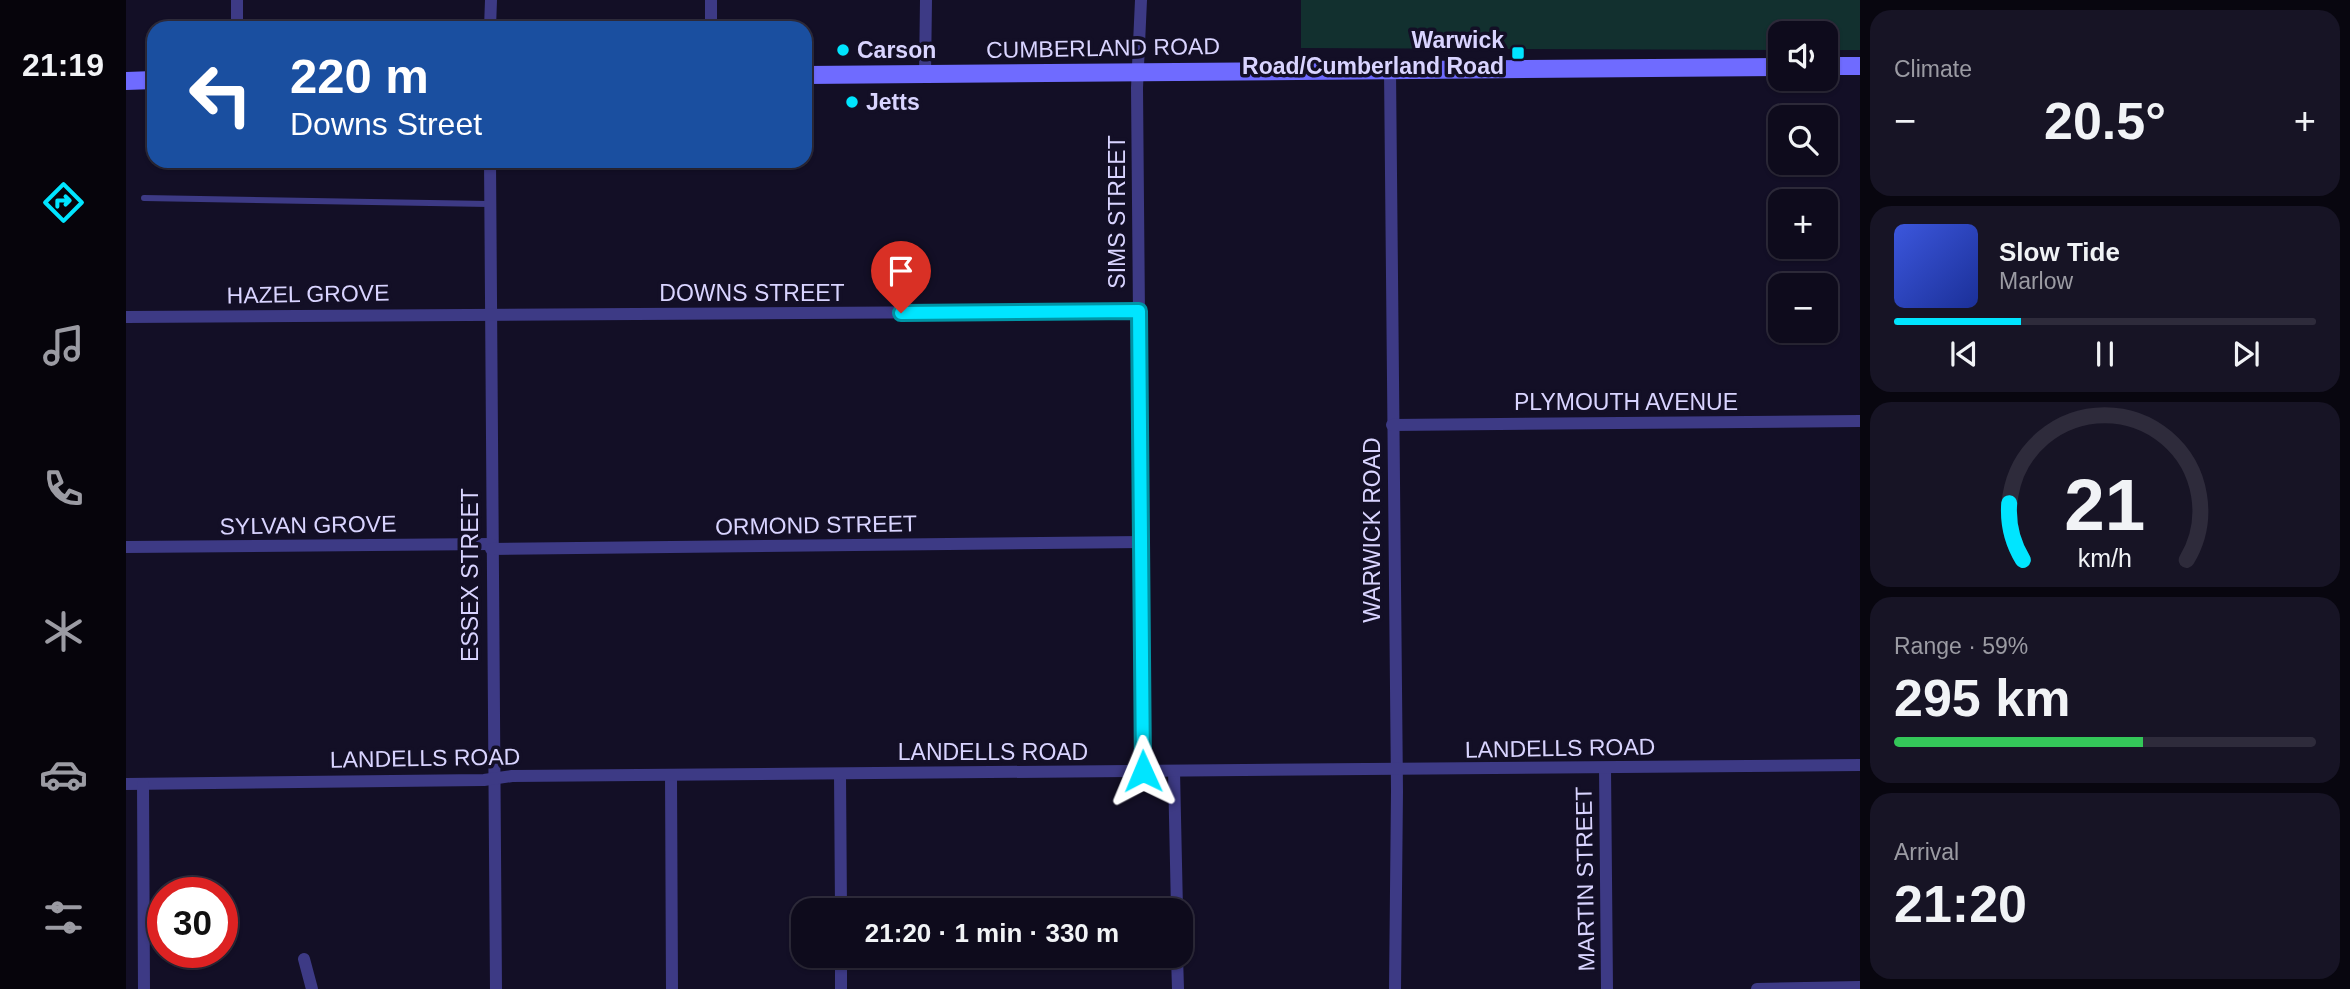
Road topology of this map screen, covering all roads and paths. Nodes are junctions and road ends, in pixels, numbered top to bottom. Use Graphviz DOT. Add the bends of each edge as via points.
graph roads {
  1 [pos="237,0"];
  2 [pos="491,0"];
  3 [pos="711,0"];
  4 [pos="926,0"];
  5 [pos="1141,0"];
  6 [pos="237,21"];
  7 [pos="491,21"];
  8 [pos="711,21"];
  9 [pos="1838,66"];
  10 [pos="1860,66"];
  11 [pos="1768,67"];
  12 [pos="1390,70"];
  13 [pos="1139,72"];
  14 [pos="812,75"];
  15 [pos="925,75"];
  16 [pos="126,80"];
  17 [pos="147,80"];
  18 [pos="489,168"];
  19 [pos="144,198"];
  20 [pos="489,204"];
  21 [pos="1139,311"];
  22 [pos="491,314"];
  23 [pos="126,317"];
  24 [pos="1860,421"];
  25 [pos="1392,425"];
  26 [pos="1142,542"];
  27 [pos="491,546"];
  28 [pos="126,547"];
  29 [pos="1860,765"];
  30 [pos="1605,768"];
  31 [pos="1396,770"];
  32 [pos="1143,771"];
  33 [pos="1174,771"];
  34 [pos="840,774"];
  35 [pos="671,775"];
  36 [pos="493,778"];
  37 [pos="126,784"];
  38 [pos="142,784"];
  39 [pos="841,898"];
  40 [pos="1177,898"];
  41 [pos="304,959"];
  42 [pos="841,968"];
  43 [pos="1177,968"];
  44 [pos="1860,988"];
  45 [pos="144,989"];
  46 [pos="312,989"];
  47 [pos="496,989"];
  48 [pos="672,989"];
  49 [pos="842,989"];
  50 [pos="1178,989"];
  51 [pos="1395,989"];
  52 [pos="1607,989"];
  53 [pos="1758,989"];
  1 -- 6 [label="street"];
  2 -- 7 [label="street"];
  3 -- 8 [label="street"];
  4 -- 15 [label="street"];
  5 -- 13 [label="street, SIMS STREET"];
  9 -- 10 [label="main road"];
  11 -- 12 [label="main road, CUMBERLAND ROAD"];
  12 -- 13 [label="main road, CUMBERLAND ROAD"];
  12 -- 25 [label="street, WARWICK ROAD"];
  13 -- 15 [label="main road, CUMBERLAND ROAD"];
  13 -- 21 [label="street, SIMS STREET"];
  14 -- 15 [label="main road, CUMBERLAND ROAD"];
  16 -- 17 [label="main road"];
  18 -- 20 [label="street, ESSEX STREET"];
  19 -- 20 [label="lane"];
  20 -- 22 [label="street, ESSEX STREET"];
  21 -- 22 [label="street, DOWNS STREET"];
  21 -- 26 [label="street, SIMS STREET"];
  22 -- 23 [label="street, HAZEL GROVE"];
  22 -- 27 [label="street, ESSEX STREET"];
  24 -- 25 [label="street, PLYMOUTH AVENUE"];
  25 -- 31 [label="street, WARWICK ROAD"];
  26 -- 27 [label="street, ORMOND STREET"];
  26 -- 32 [label="street, SIMS STREET"];
  27 -- 28 [label="street, SYLVAN GROVE"];
  27 -- 36 [label="street, ESSEX STREET"];
  29 -- 30 [label="street, LANDELLS ROAD"];
  30 -- 31 [label="street, LANDELLS ROAD"];
  30 -- 52 [label="street, MARTIN STREET"];
  31 -- 33 [label="street, LANDELLS ROAD"];
  31 -- 51 [label="street, WARWICK ROAD"];
  32 -- 33 [label="street, LANDELLS ROAD"];
  32 -- 34 [label="street, LANDELLS ROAD"];
  33 -- 40 [label="street"];
  34 -- 35 [label="street, LANDELLS ROAD"];
  34 -- 39 [label="street"];
  35 -- 36 [label="street, LANDELLS ROAD"];
  35 -- 48 [label="street"];
  36 -- 38 [label="street, LANDELLS ROAD"];
  36 -- 47 [label="street, ESSEX STREET"];
  37 -- 38 [label="street, LANDELLS ROAD"];
  38 -- 45 [label="street"];
  41 -- 46 [label="street"];
  42 -- 49 [label="street"];
  43 -- 50 [label="street"];
  44 -- 53 [label="street"];
}
